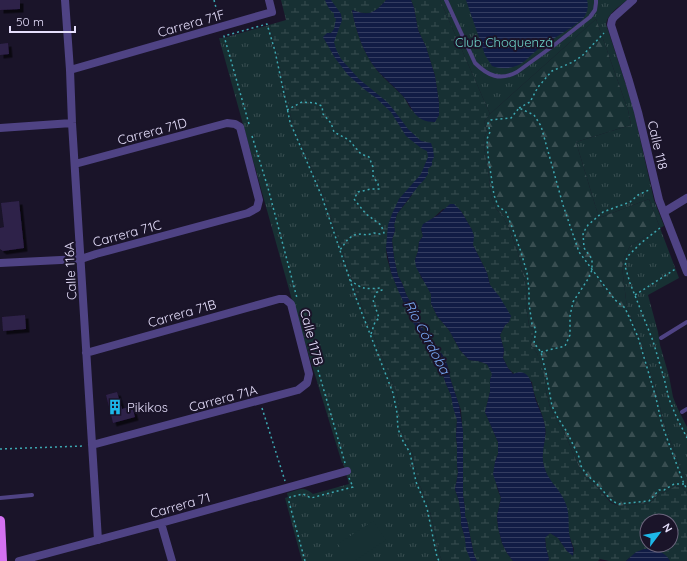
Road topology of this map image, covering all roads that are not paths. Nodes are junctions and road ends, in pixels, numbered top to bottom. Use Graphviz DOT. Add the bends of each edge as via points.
graph roads {
  1 [pos="65,0"];
  2 [pos="269,0"];
  3 [pos="446,0"];
  4 [pos="596,0"];
  5 [pos="633,0"];
  6 [pos="70,70"];
  7 [pos="72,123"];
  8 [pos="0,128"];
  9 [pos="75,164"];
  10 [pos="687,198"];
  11 [pos="256,208"];
  12 [pos="664,212"];
  13 [pos="81,259"];
  14 [pos="0,263"];
  15 [pos="687,272"];
  16 [pos="285,298"];
  17 [pos="687,322"];
  18 [pos="661,338"];
  19 [pos="86,353"];
  20 [pos="307,383"];
  21 [pos="687,409"];
  22 [pos="682,412"];
  23 [pos="92,445"];
  24 [pos="347,471"];
  25 [pos="32,495"];
  26 [pos="0,498"];
  27 [pos="0,521"];
  28 [pos="161,523"];
  29 [pos="98,540"];
  30 [pos="2,561"];
  31 [pos="19,561"];
  32 [pos="172,561"];
  1 -- 6 [label="street, Calle 116A"];
  2 -- 6 [label="street, Carrera 71F" via="272,12"];
  3 -- 4 [label="lane" via="475,63 488,74 499,77 517,72 590,17 595,10"];
  5 -- 12 [label="street, Calle 118" via="614,17 611,25 638,112"];
  6 -- 7 [label="street, Calle 116A"];
  7 -- 8 [label="street"];
  7 -- 9 [label="street, Calle 116A"];
  9 -- 11 [label="street, Carrera 71D" via="227,123 235,124 240,127 259,200"];
  9 -- 13 [label="street, Calle 116A"];
  10 -- 12 [label="street"];
  11 -- 13 [label="street, Carrera 71C" via="248,213"];
  12 -- 15 [label="street, Calle 118"];
  13 -- 14 [label="street, Carrera 71C"];
  13 -- 19 [label="street, Calle 116A"];
  16 -- 19 [label="street, Carrera 71B"];
  16 -- 20 [label="street, Calle 117B" via="291,304 309,374"];
  17 -- 18 [label="lane"];
  19 -- 23 [label="street, Calle 116A"];
  20 -- 23 [label="street, Carrera 71A" via="298,390 260,401"];
  21 -- 22 [label="lane"];
  23 -- 29 [label="street, Calle 116A"];
  24 -- 28 [label="street, Carrera 71"];
  25 -- 26 [label="lane"];
  27 -- 30 [label="main road"];
  28 -- 29 [label="street, Carrera 71"];
  28 -- 32 [label="street"];
  29 -- 31 [label="street, Carrera 71"];
}
